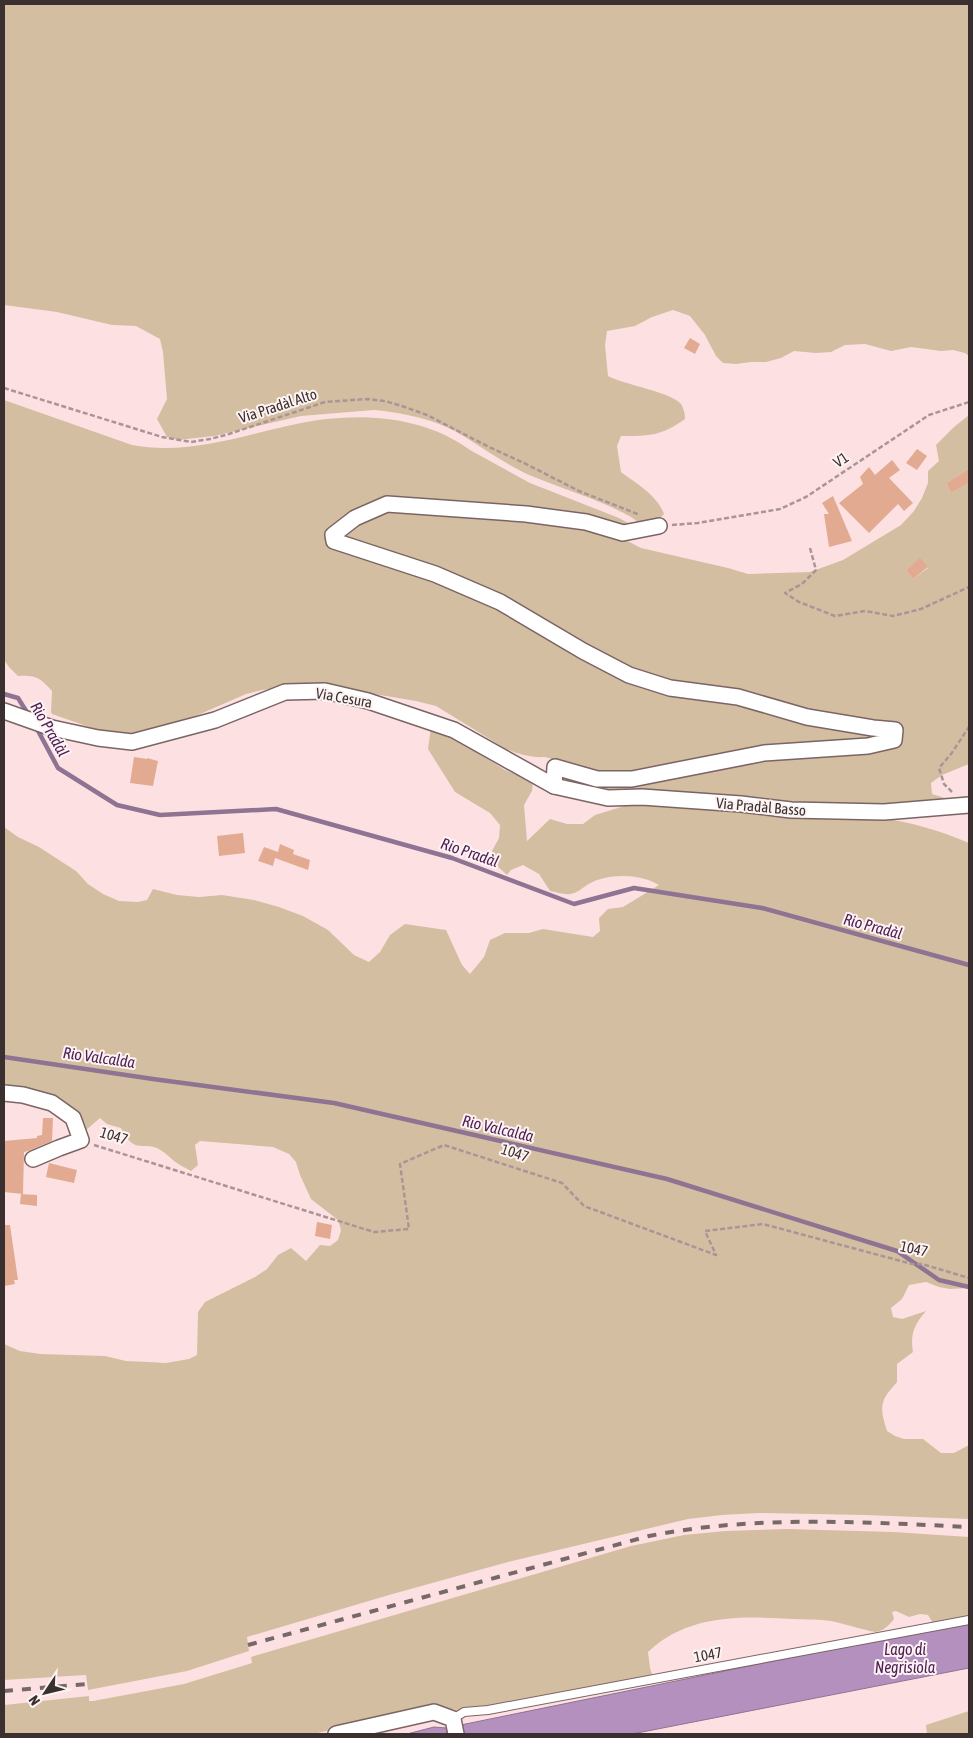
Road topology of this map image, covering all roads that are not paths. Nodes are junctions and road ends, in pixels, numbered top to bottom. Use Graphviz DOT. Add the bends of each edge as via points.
graph roads {
  1 [pos="659,526"];
  2 [pos="4,711"];
  3 [pos="554,786"];
  4 [pos="969,804"];
  5 [pos="4,1092"];
  6 [pos="34,1160"];
  7 [pos="969,1620"];
  8 [pos="454,1726"];
  9 [pos="336,1734"];
  1 -- 3 [label="street" via="623,533 586,522 526,514 387,504 355,518 333,535 334,541 435,574 500,602 629,675 670,688 738,697 807,717 895,730 894,740 877,744 764,753 632,778 597,779 555,767"];
  2 -- 3 [label="street, Via Cesura" via="52,728 132,742 215,720 285,692 325,691 368,701 454,730"];
  3 -- 4 [label="street, Via Pradàl Basso" via="608,798 741,804 791,810 884,812"];
  5 -- 6 [label="street" via="52,1103 73,1118 81,1140"];
  7 -- 8 [label="lane, 1047" via="464,1712"];
  8 -- 9 [label="street" via="434,1712"];
}
